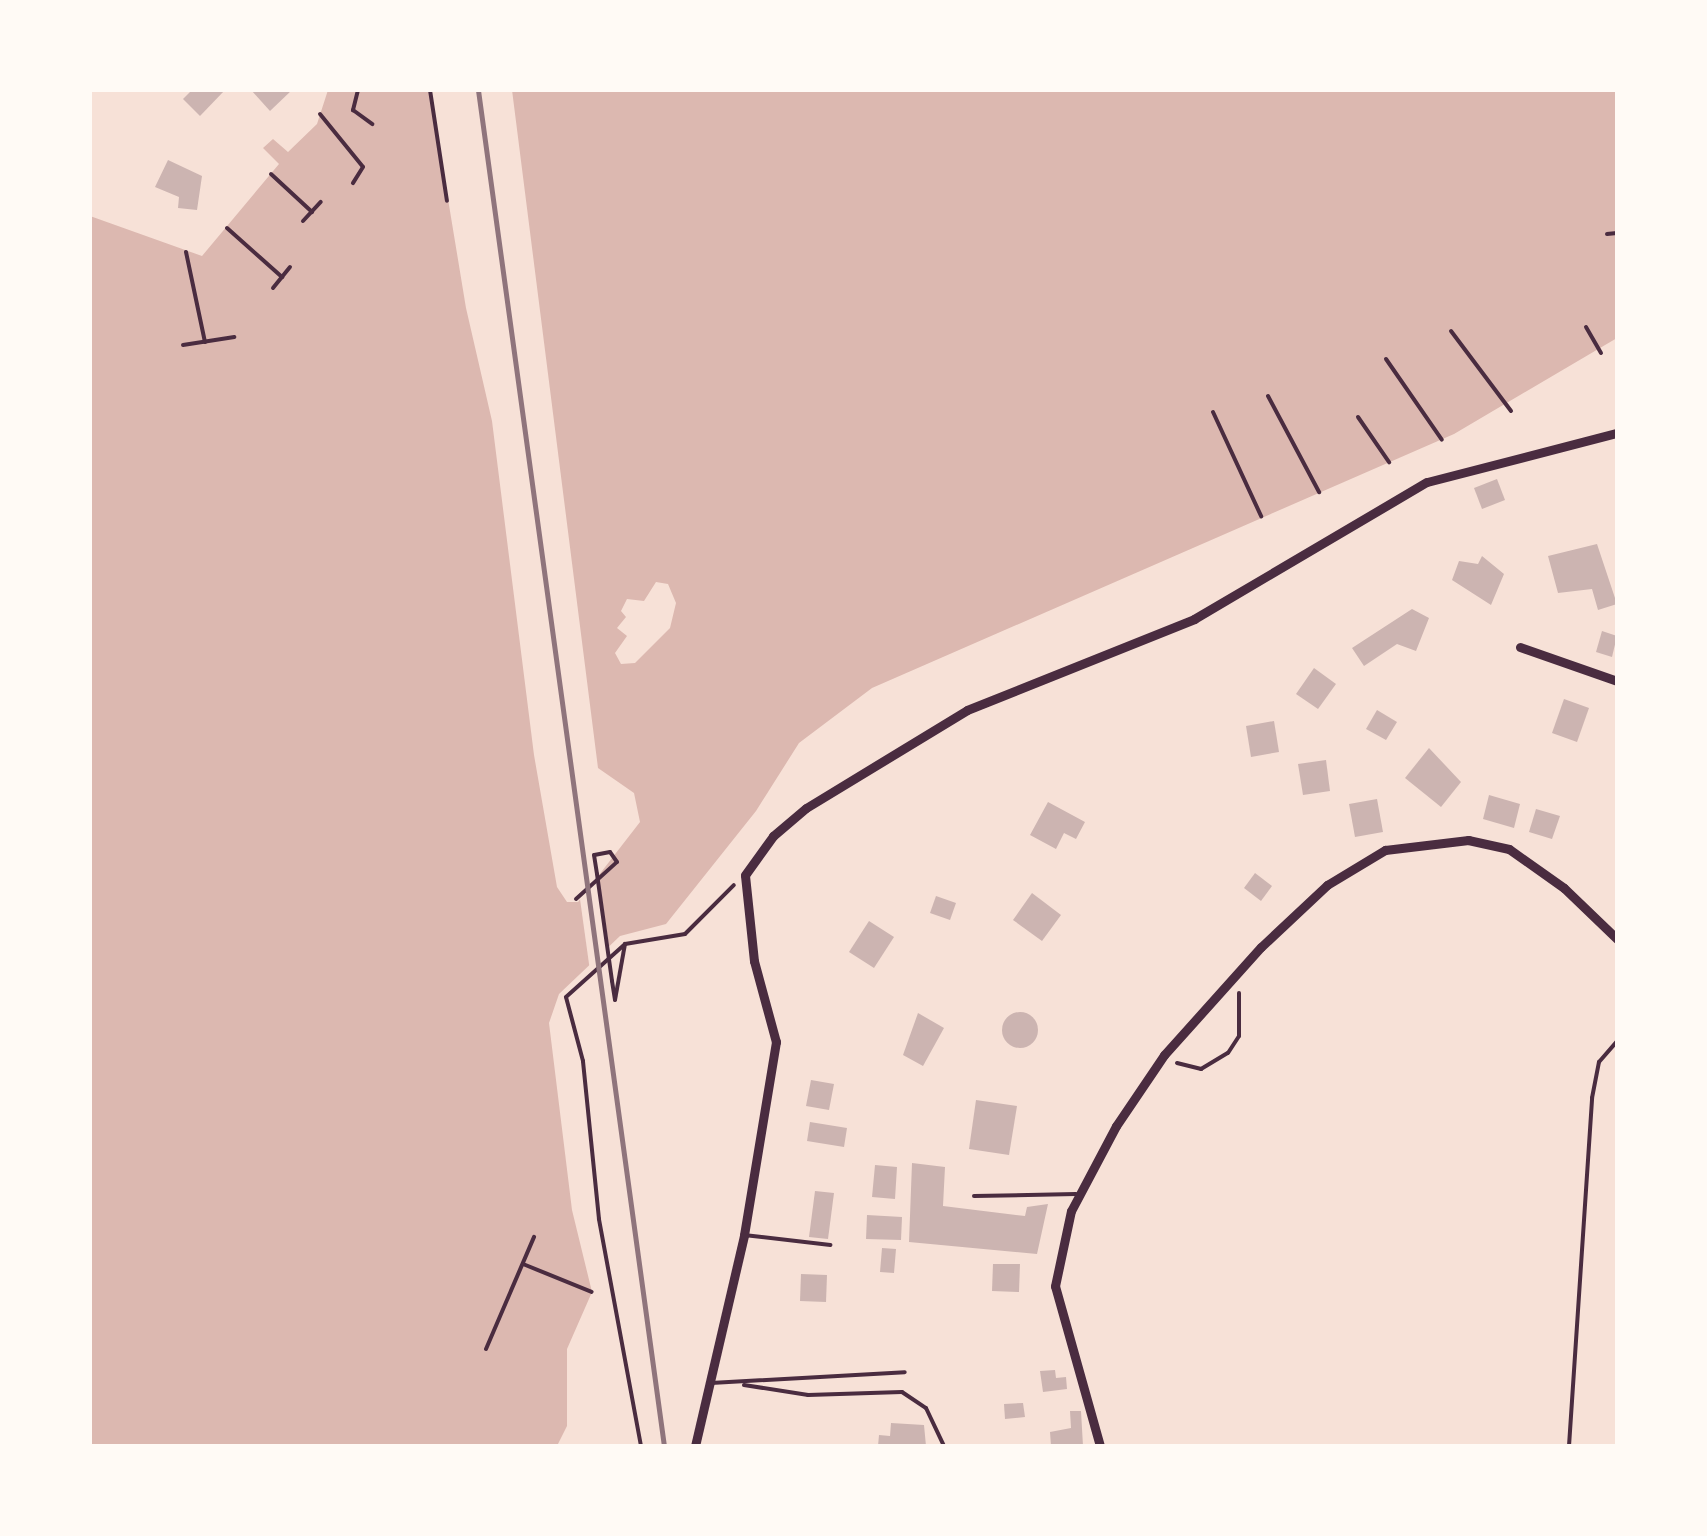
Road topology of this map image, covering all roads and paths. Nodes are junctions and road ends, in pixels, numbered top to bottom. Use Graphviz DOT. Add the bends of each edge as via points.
graph roads {
  1 [pos="358,90"];
  2 [pos="430,90"];
  3 [pos="320,114"];
  4 [pos="372,124"];
  5 [pos="271,174"];
  6 [pos="352,183"];
  7 [pos="447,201"];
  8 [pos="321,202"];
  9 [pos="312,212"];
  10 [pos="303,221"];
  11 [pos="227,228"];
  12 [pos="1617,233"];
  13 [pos="1607,234"];
  14 [pos="186,252"];
  15 [pos="290,268"];
  16 [pos="282,277"];
  17 [pos="272,288"];
  18 [pos="1586,327"];
  19 [pos="1452,332"];
  20 [pos="234,337"];
  21 [pos="205,342"];
  22 [pos="183,346"];
  23 [pos="1601,353"];
  24 [pos="1386,359"];
  25 [pos="1268,396"];
  26 [pos="1510,411"];
  27 [pos="1213,412"];
  28 [pos="1358,417"];
  29 [pos="1617,433"];
  30 [pos="1442,440"];
  31 [pos="1390,462"];
  32 [pos="1319,492"];
  33 [pos="1261,516"];
  34 [pos="1520,648"];
  35 [pos="1617,681"];
  36 [pos="745,875"];
  37 [pos="576,899"];
  38 [pos="1617,939"];
  39 [pos="625,944"];
  40 [pos="1231,981"];
  41 [pos="1617,1040"];
  42 [pos="1164,1055"];
  43 [pos="1080,1194"];
  44 [pos="974,1196"];
  45 [pos="744,1235"];
  46 [pos="534,1237"];
  47 [pos="830,1246"];
  48 [pos="523,1264"];
  49 [pos="592,1292"];
  50 [pos="486,1349"];
  51 [pos="905,1372"];
  52 [pos="711,1384"];
  53 [pos="744,1385"];
  54 [pos="641,1446"];
  55 [pos="695,1446"];
  56 [pos="944,1446"];
  57 [pos="1100,1446"];
  58 [pos="1569,1446"];
  1 -- 4 [label="path" via="353,110"];
  2 -- 7 [label="path"];
  3 -- 6 [label="path" via="363,167"];
  5 -- 9 [label="path"];
  8 -- 9 [label="path"];
  9 -- 10 [label="path"];
  11 -- 16 [label="path"];
  12 -- 13 [label="path"];
  14 -- 21 [label="path"];
  15 -- 16 [label="path"];
  16 -- 17 [label="path"];
  18 -- 23 [label="path"];
  19 -- 26 [label="path"];
  20 -- 21 [label="path"];
  21 -- 22 [label="path"];
  24 -- 30 [label="path"];
  25 -- 32 [label="path"];
  27 -- 33 [label="path"];
  28 -- 31 [label="path"];
  29 -- 36 [label="street" via="1427,482 1194,619 967,710 806,808 772,836"];
  34 -- 35 [label="street"];
  36 -- 39 [label="path" via="685,934"];
  36 -- 45 [label="street" via="754,961 776,1042"];
  37 -- 39 [label="path" via="617,862 610,852 594,855 597,874 612,981 618,999"];
  38 -- 40 [label="street" via="1564,888 1509,849 1468,840 1420,842 1385,850 1327,885"];
  39 -- 54 [label="path" via="566,998 584,1061 599,1218"];
  40 -- 42 [label="street"];
  40 -- 42 [label="path" via="1239,991 1238,1036 1228,1054 1186,1070"];
  41 -- 58 [label="path" via="1599,1062 1592,1098"];
  42 -- 43 [label="street"];
  43 -- 44 [label="lane"];
  43 -- 57 [label="street" via="1054,1286"];
  45 -- 47 [label="lane"];
  45 -- 52 [label="street"];
  46 -- 48 [label="path"];
  48 -- 49 [label="path"];
  48 -- 50 [label="path"];
  51 -- 53 [label="lane"];
  52 -- 53 [label="lane"];
  52 -- 55 [label="street"];
  53 -- 56 [label="lane" via="808,1394 902,1392 926,1408"];
}
